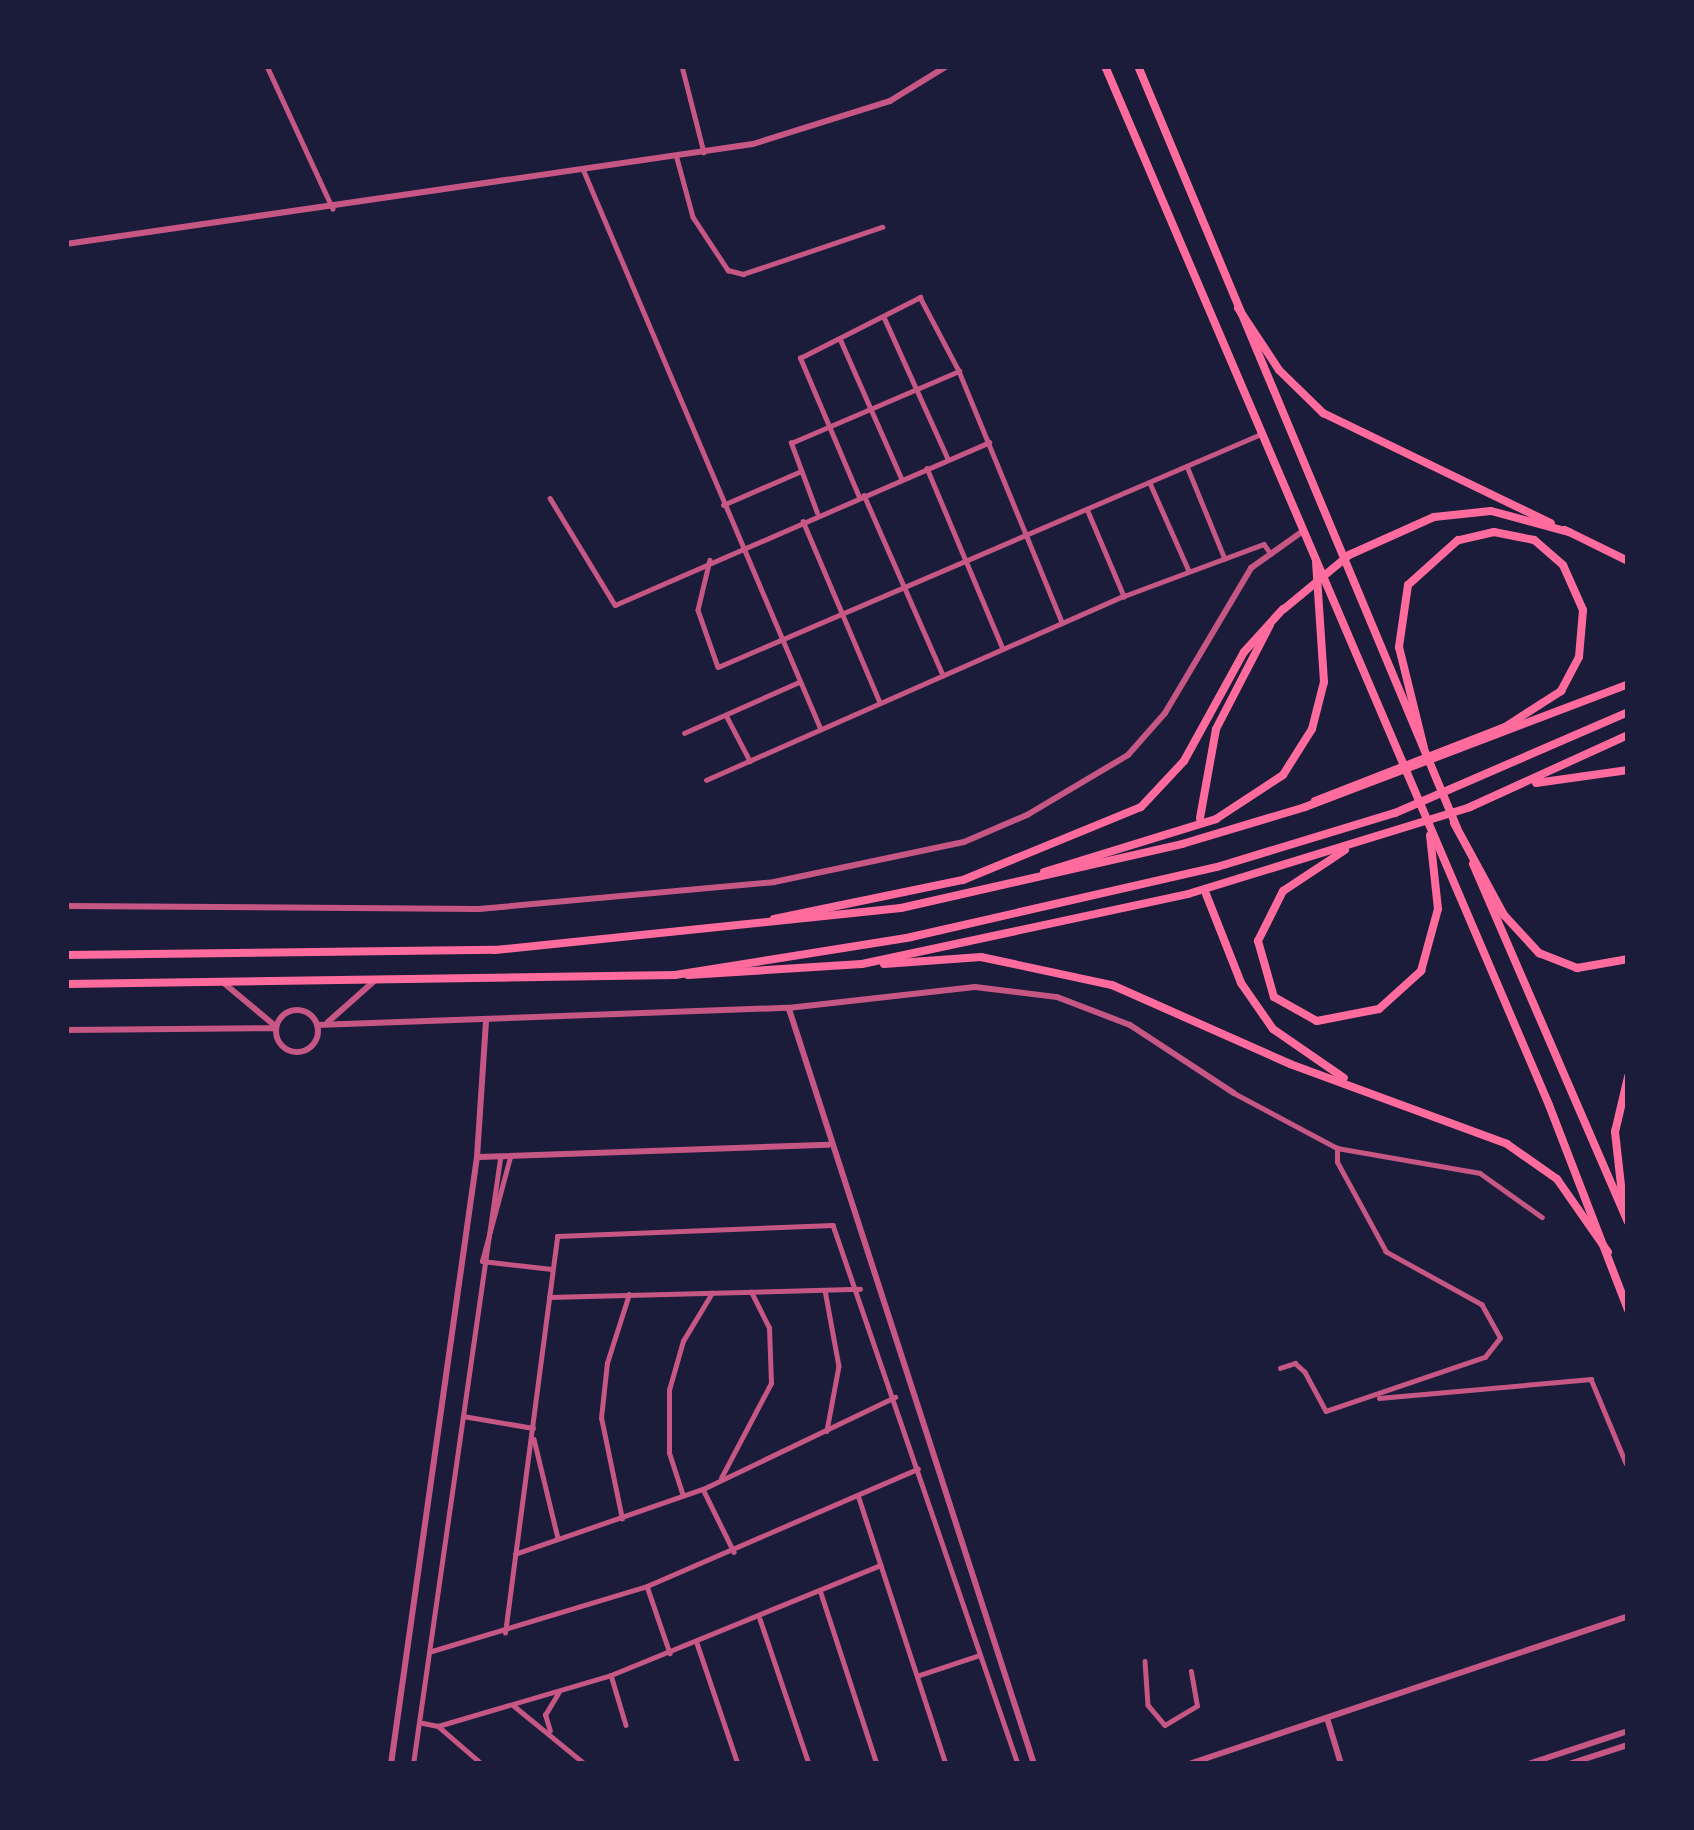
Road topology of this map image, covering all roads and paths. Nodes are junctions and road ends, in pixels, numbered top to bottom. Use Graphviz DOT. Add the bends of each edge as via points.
graph roads {
  1 [pos="267,66"];
  2 [pos="682,66"];
  3 [pos="947,66"];
  4 [pos="1105,66"];
  5 [pos="1138,66"];
  6 [pos="704,152"];
  7 [pos="676,156"];
  8 [pos="583,169"];
  9 [pos="333,209"];
  10 [pos="882,227"];
  11 [pos="66,244"];
  12 [pos="1238,308"];
  13 [pos="884,317"];
  14 [pos="841,340"];
  15 [pos="959,371"];
  16 [pos="917,388"];
  17 [pos="871,407"];
  18 [pos="829,424"];
  19 [pos="1261,434"];
  20 [pos="989,442"];
  21 [pos="947,459"];
  22 [pos="1187,466"];
  23 [pos="926,468"];
  24 [pos="799,472"];
  25 [pos="902,479"];
  26 [pos="1150,482"];
  27 [pos="862,496"];
  28 [pos="550,498"];
  29 [pos="723,505"];
  30 [pos="1087,509"];
  31 [pos="818,514"];
  32 [pos="803,521"];
  33 [pos="1303,532"];
  34 [pos="1569,532"];
  35 [pos="1026,535"];
  36 [pos="743,546"];
  37 [pos="1271,554"];
  38 [pos="1225,559"];
  39 [pos="710,560"];
  40 [pos="965,561"];
  41 [pos="1628,561"];
  42 [pos="1316,562"];
  43 [pos="1189,571"];
  44 [pos="902,587"];
  45 [pos="1124,596"];
  46 [pos="1283,609"];
  47 [pos="842,614"];
  48 [pos="1062,622"];
  49 [pos="782,640"];
  50 [pos="1003,649"];
  51 [pos="944,675"];
  52 [pos="800,682"];
  53 [pos="1628,683"];
  54 [pos="880,702"];
  55 [pos="1628,712"];
  56 [pos="726,715"];
  57 [pos="820,727"];
  58 [pos="683,733"];
  59 [pos="1628,735"];
  60 [pos="1424,748"];
  61 [pos="1452,752"];
  62 [pos="750,761"];
  63 [pos="1628,770"];
  64 [pos="706,780"];
  65 [pos="1528,784"];
  66 [pos="1200,818"];
  67 [pos="1454,823"];
  68 [pos="1430,835"];
  69 [pos="1364,842"];
  70 [pos="974,893"];
  71 [pos="1206,894"];
  72 [pos="66,906"];
  73 [pos="696,934"];
  74 [pos="66,956"];
  75 [pos="1628,959"];
  76 [pos="862,964"];
  77 [pos="675,975"];
  78 [pos="374,982"];
  79 [pos="66,984"];
  80 [pos="225,984"];
  81 [pos="788,1008"];
  82 [pos="486,1021"];
  83 [pos="277,1028"];
  84 [pos="320,1028"];
  85 [pos="66,1030"];
  86 [pos="1628,1077"];
  87 [pos="1234,1094"];
  88 [pos="1378,1095"];
  89 [pos="828,1145"];
  90 [pos="1337,1148"];
  91 [pos="505,1156"];
  92 [pos="477,1157"];
  93 [pos="496,1176"];
  94 [pos="505,1177"];
  95 [pos="1542,1217"];
  96 [pos="1626,1217"];
  97 [pos="1608,1252"];
  98 [pos="482,1261"];
  99 [pos="552,1269"];
  100 [pos="860,1289"];
  101 [pos="825,1290"];
  102 [pos="751,1292"];
  103 [pos="712,1293"];
  104 [pos="629,1294"];
  105 [pos="549,1297"];
  106 [pos="1628,1310"];
  107 [pos="1280,1368"];
  108 [pos="895,1397"];
  109 [pos="1376,1397"];
  110 [pos="463,1416"];
  111 [pos="532,1426"];
  112 [pos="826,1432"];
  113 [pos="1626,1463"];
  114 [pos="918,1469"];
  115 [pos="716,1483"];
  116 [pos="703,1489"];
  117 [pos="682,1497"];
  118 [pos="859,1498"];
  119 [pos="622,1519"];
  120 [pos="559,1540"];
  121 [pos="734,1552"];
  122 [pos="515,1555"];
  123 [pos="880,1565"];
  124 [pos="647,1586"];
  125 [pos="821,1593"];
  126 [pos="760,1619"];
  127 [pos="1628,1619"];
  128 [pos="505,1633"];
  129 [pos="698,1643"];
  130 [pos="432,1652"];
  131 [pos="670,1653"];
  132 [pos="980,1655"];
  133 [pos="1145,1661"];
  134 [pos="1191,1672"];
  135 [pos="611,1675"];
  136 [pos="917,1676"];
  137 [pos="565,1688"];
  138 [pos="514,1705"];
  139 [pos="1327,1718"];
  140 [pos="423,1723"];
  141 [pos="626,1725"];
  142 [pos="438,1726"];
  143 [pos="1628,1731"];
  144 [pos="552,1736"];
  145 [pos="1586,1745"];
  146 [pos="1628,1745"];
  147 [pos="1589,1757"];
  148 [pos="391,1764"];
  149 [pos="413,1764"];
  150 [pos="482,1764"];
  151 [pos="585,1764"];
  152 [pos="738,1764"];
  153 [pos="809,1764"];
  154 [pos="877,1764"];
  155 [pos="946,1764"];
  156 [pos="1018,1764"];
  157 [pos="1034,1764"];
  158 [pos="1189,1764"];
  159 [pos="1341,1764"];
  160 [pos="1528,1764"];
  161 [pos="1569,1764"];
  1 -- 9 [label="street"];
  2 -- 6 [label="street"];
  3 -- 6 [label="street" via="868,110"];
  4 -- 19 [label="highway"];
  5 -- 12 [label="highway"];
  6 -- 7 [label="street"];
  7 -- 8 [label="street"];
  7 -- 10 [label="street" via="693,217 728,269 742,274"];
  8 -- 9 [label="street"];
  8 -- 29 [label="street"];
  9 -- 11 [label="street"];
  12 -- 34 [label="highway" via="1279,370 1323,413"];
  12 -- 60 [label="highway"];
  13 -- 14 [label="street"];
  13 -- 15 [label="street" via="920,297"];
  13 -- 16 [label="street"];
  14 -- 17 [label="street"];
  14 -- 18 [label="street" via="800,358"];
  15 -- 16 [label="street"];
  15 -- 20 [label="street"];
  16 -- 17 [label="street"];
  16 -- 21 [label="street"];
  17 -- 18 [label="street"];
  17 -- 25 [label="street"];
  18 -- 24 [label="street" via="790,445"];
  18 -- 27 [label="street"];
  19 -- 22 [label="street"];
  19 -- 33 [label="highway"];
  20 -- 21 [label="street"];
  20 -- 35 [label="street"];
  21 -- 23 [label="street"];
  22 -- 26 [label="street"];
  22 -- 38 [label="street"];
  23 -- 25 [label="street"];
  23 -- 40 [label="street"];
  24 -- 29 [label="street"];
  24 -- 31 [label="street"];
  25 -- 27 [label="street"];
  26 -- 30 [label="street"];
  26 -- 43 [label="street"];
  27 -- 31 [label="street"];
  27 -- 44 [label="street"];
  28 -- 39 [label="street" via="615,605"];
  29 -- 36 [label="street"];
  30 -- 35 [label="street"];
  30 -- 45 [label="street"];
  31 -- 32 [label="street"];
  32 -- 36 [label="street"];
  32 -- 47 [label="street"];
  33 -- 37 [label="street"];
  33 -- 42 [label="highway"];
  34 -- 41 [label="highway"];
  34 -- 46 [label="highway" via="1470,512 1366,545"];
  35 -- 40 [label="street"];
  35 -- 48 [label="street"];
  36 -- 39 [label="street"];
  36 -- 49 [label="street"];
  37 -- 38 [label="street" via="1264,544"];
  37 -- 72 [label="street" via="1225,602 1166,713 1127,755 964,842 774,882 520,906"];
  38 -- 43 [label="street"];
  39 -- 49 [label="street" via="698,610 718,667"];
  40 -- 44 [label="street"];
  40 -- 50 [label="street"];
  42 -- 68 [label="highway"];
  42 -- 70 [label="highway" via="1325,668 1312,728 1268,789 1180,832"];
  43 -- 45 [label="street"];
  44 -- 47 [label="street"];
  44 -- 51 [label="street"];
  45 -- 48 [label="street"];
  46 -- 66 [label="highway" via="1216,729"];
  46 -- 73 [label="highway" via="1244,652 1172,777 1124,818 963,880"];
  47 -- 49 [label="street"];
  47 -- 54 [label="street"];
  48 -- 50 [label="street"];
  49 -- 52 [label="street"];
  50 -- 51 [label="street"];
  51 -- 54 [label="street"];
  52 -- 56 [label="street"];
  52 -- 57 [label="street"];
  53 -- 61 [label="highway"];
  54 -- 57 [label="street"];
  55 -- 77 [label="highway" via="1463,789 1217,867 911,937"];
  56 -- 58 [label="street"];
  56 -- 62 [label="street"];
  57 -- 62 [label="street"];
  59 -- 65 [label="highway"];
  60 -- 61 [label="highway" via="1399,647 1408,585 1457,540 1494,532 1534,540 1563,565 1581,601 1575,668 1544,706"];
  60 -- 67 [label="highway"];
  61 -- 70 [label="highway" via="1214,835"];
  62 -- 64 [label="street"];
  63 -- 65 [label="highway"];
  65 -- 69 [label="highway"];
  67 -- 75 [label="highway" via="1504,915 1539,953 1577,968"];
  67 -- 96 [label="highway"];
  68 -- 69 [label="highway" via="1438,909 1421,971 1390,1002 1361,1016 1317,1021 1292,1013 1261,969 1262,922 1293,881"];
  68 -- 97 [label="highway"];
  69 -- 76 [label="highway" via="1188,894"];
  70 -- 73 [label="highway"];
  71 -- 88 [label="highway" via="1241,982 1273,1029 1319,1066"];
  73 -- 74 [label="highway" via="495,950"];
  76 -- 77 [label="highway"];
  76 -- 88 [label="highway" via="981,957 1082,974"];
  77 -- 78 [label="highway"];
  78 -- 80 [label="highway"];
  78 -- 84 [label="street"];
  79 -- 80 [label="highway"];
  80 -- 83 [label="street"];
  81 -- 82 [label="street"];
  81 -- 87 [label="street" via="975,987 1057,997 1130,1025"];
  81 -- 89 [label="street"];
  82 -- 84 [label="street"];
  82 -- 92 [label="street"];
  83 -- 84 [label="street" via="294,1010"];
  83 -- 84 [label="street" via="284,1047 297,1052"];
  83 -- 85 [label="street"];
  86 -- 96 [label="highway" via="1615,1132"];
  87 -- 90 [label="street"];
  88 -- 97 [label="highway" via="1507,1144 1557,1179"];
  89 -- 91 [label="street"];
  89 -- 157 [label="street"];
  90 -- 95 [label="street" via="1461,1166"];
  90 -- 109 [label="street" via="1336,1162 1386,1252 1482,1305 1498,1326 1495,1349 1485,1357"];
  91 -- 92 [label="street"];
  91 -- 93 [label="street"];
  91 -- 94 [label="street"];
  92 -- 148 [label="street"];
  93 -- 94 [label="street"];
  93 -- 98 [label="street"];
  94 -- 98 [label="street"];
  97 -- 106 [label="highway"];
  98 -- 99 [label="street"];
  98 -- 110 [label="street"];
  99 -- 100 [label="street" via="564,1232 830,1225 841,1231"];
  99 -- 105 [label="street"];
  100 -- 101 [label="street"];
  100 -- 108 [label="street"];
  101 -- 102 [label="street"];
  101 -- 112 [label="street" via="839,1366"];
  102 -- 103 [label="street"];
  102 -- 115 [label="street" via="770,1328 771,1383 748,1438"];
  103 -- 104 [label="street"];
  103 -- 117 [label="street" via="683,1341 669,1390 669,1453"];
  104 -- 105 [label="street"];
  104 -- 119 [label="street" via="607,1363 601,1418"];
  105 -- 111 [label="street"];
  107 -- 109 [label="street" via="1295,1363 1305,1372 1321,1410"];
  108 -- 112 [label="street"];
  108 -- 114 [label="street"];
  109 -- 113 [label="street" via="1591,1379"];
  110 -- 111 [label="street"];
  110 -- 130 [label="street"];
  111 -- 120 [label="street"];
  111 -- 122 [label="street"];
  112 -- 115 [label="street"];
  114 -- 118 [label="street"];
  114 -- 132 [label="street"];
  115 -- 116 [label="street"];
  116 -- 117 [label="street"];
  116 -- 121 [label="street"];
  117 -- 119 [label="street"];
  118 -- 121 [label="street"];
  118 -- 123 [label="street"];
  119 -- 120 [label="street"];
  120 -- 122 [label="street"];
  121 -- 124 [label="street"];
  122 -- 128 [label="street"];
  123 -- 125 [label="street"];
  123 -- 136 [label="street"];
  124 -- 128 [label="street"];
  124 -- 131 [label="street"];
  125 -- 126 [label="street"];
  125 -- 154 [label="street"];
  126 -- 129 [label="street"];
  126 -- 153 [label="street"];
  127 -- 139 [label="street"];
  128 -- 130 [label="street"];
  129 -- 131 [label="street"];
  129 -- 152 [label="street"];
  130 -- 140 [label="street"];
  131 -- 135 [label="street"];
  132 -- 136 [label="street"];
  132 -- 156 [label="street"];
  133 -- 134 [label="street" via="1148,1706 1165,1725 1197,1706"];
  135 -- 137 [label="street"];
  135 -- 141 [label="street"];
  136 -- 155 [label="street"];
  137 -- 138 [label="street"];
  137 -- 144 [label="street" via="546,1711"];
  138 -- 142 [label="street"];
  138 -- 144 [label="street"];
  139 -- 158 [label="street"];
  139 -- 159 [label="street"];
  140 -- 142 [label="street"];
  140 -- 149 [label="street"];
  142 -- 150 [label="street"];
  143 -- 145 [label="street"];
  144 -- 151 [label="street"];
  145 -- 147 [label="street"];
  145 -- 160 [label="street"];
  146 -- 147 [label="street"];
  147 -- 161 [label="street"];
}
